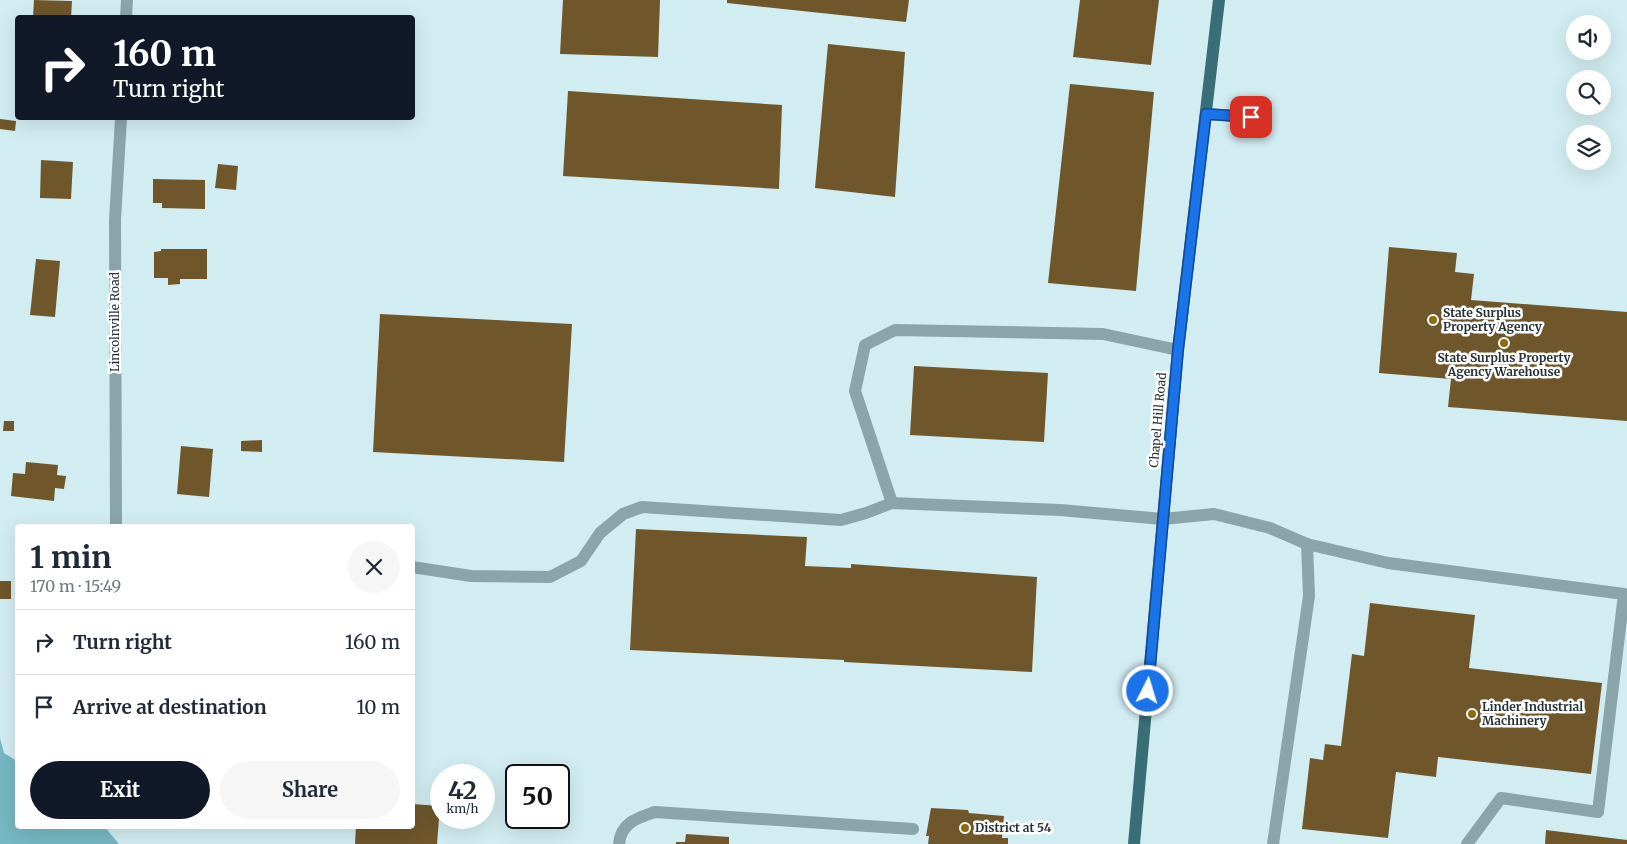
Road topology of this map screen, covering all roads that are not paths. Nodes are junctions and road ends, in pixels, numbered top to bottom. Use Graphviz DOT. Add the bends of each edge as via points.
graph roads {
  1 [pos="127,0"];
  2 [pos="1219,0"];
  3 [pos="126,15"];
  4 [pos="1206,114"];
  5 [pos="1266,118"];
  6 [pos="121,120"];
  7 [pos="1178,350"];
  8 [pos="892,502"];
  9 [pos="1163,520"];
  10 [pos="116,524"];
  11 [pos="1307,544"];
  12 [pos="415,567"];
  13 [pos="913,829"];
  14 [pos="620,844"];
  15 [pos="1134,844"];
  16 [pos="1273,844"];
  17 [pos="1466,844"];
  1 -- 3 [label="street"];
  2 -- 4 [label="main road, Chapel Hill Road"];
  4 -- 5 [label="street"];
  4 -- 7 [label="main road, Chapel Hill Road"];
  6 -- 10 [label="street, Lincolnville Road" via="115,220"];
  7 -- 8 [label="street" via="1103,334 895,330 865,346 855,391"];
  7 -- 9 [label="main road, Chapel Hill Road"];
  8 -- 9 [label="street" via="1060,510"];
  8 -- 12 [label="street" via="841,520 642,507 623,514 600,533 581,561 550,577 471,576"];
  9 -- 11 [label="street" via="1214,514 1270,528"];
  9 -- 15 [label="main road, Chapel Hill Road"];
  11 -- 16 [label="street" via="1309,596"];
  11 -- 17 [label="street" via="1388,563 1624,594 1598,812 1500,798"];
  13 -- 14 [label="street" via="655,812 631,820"];
}
